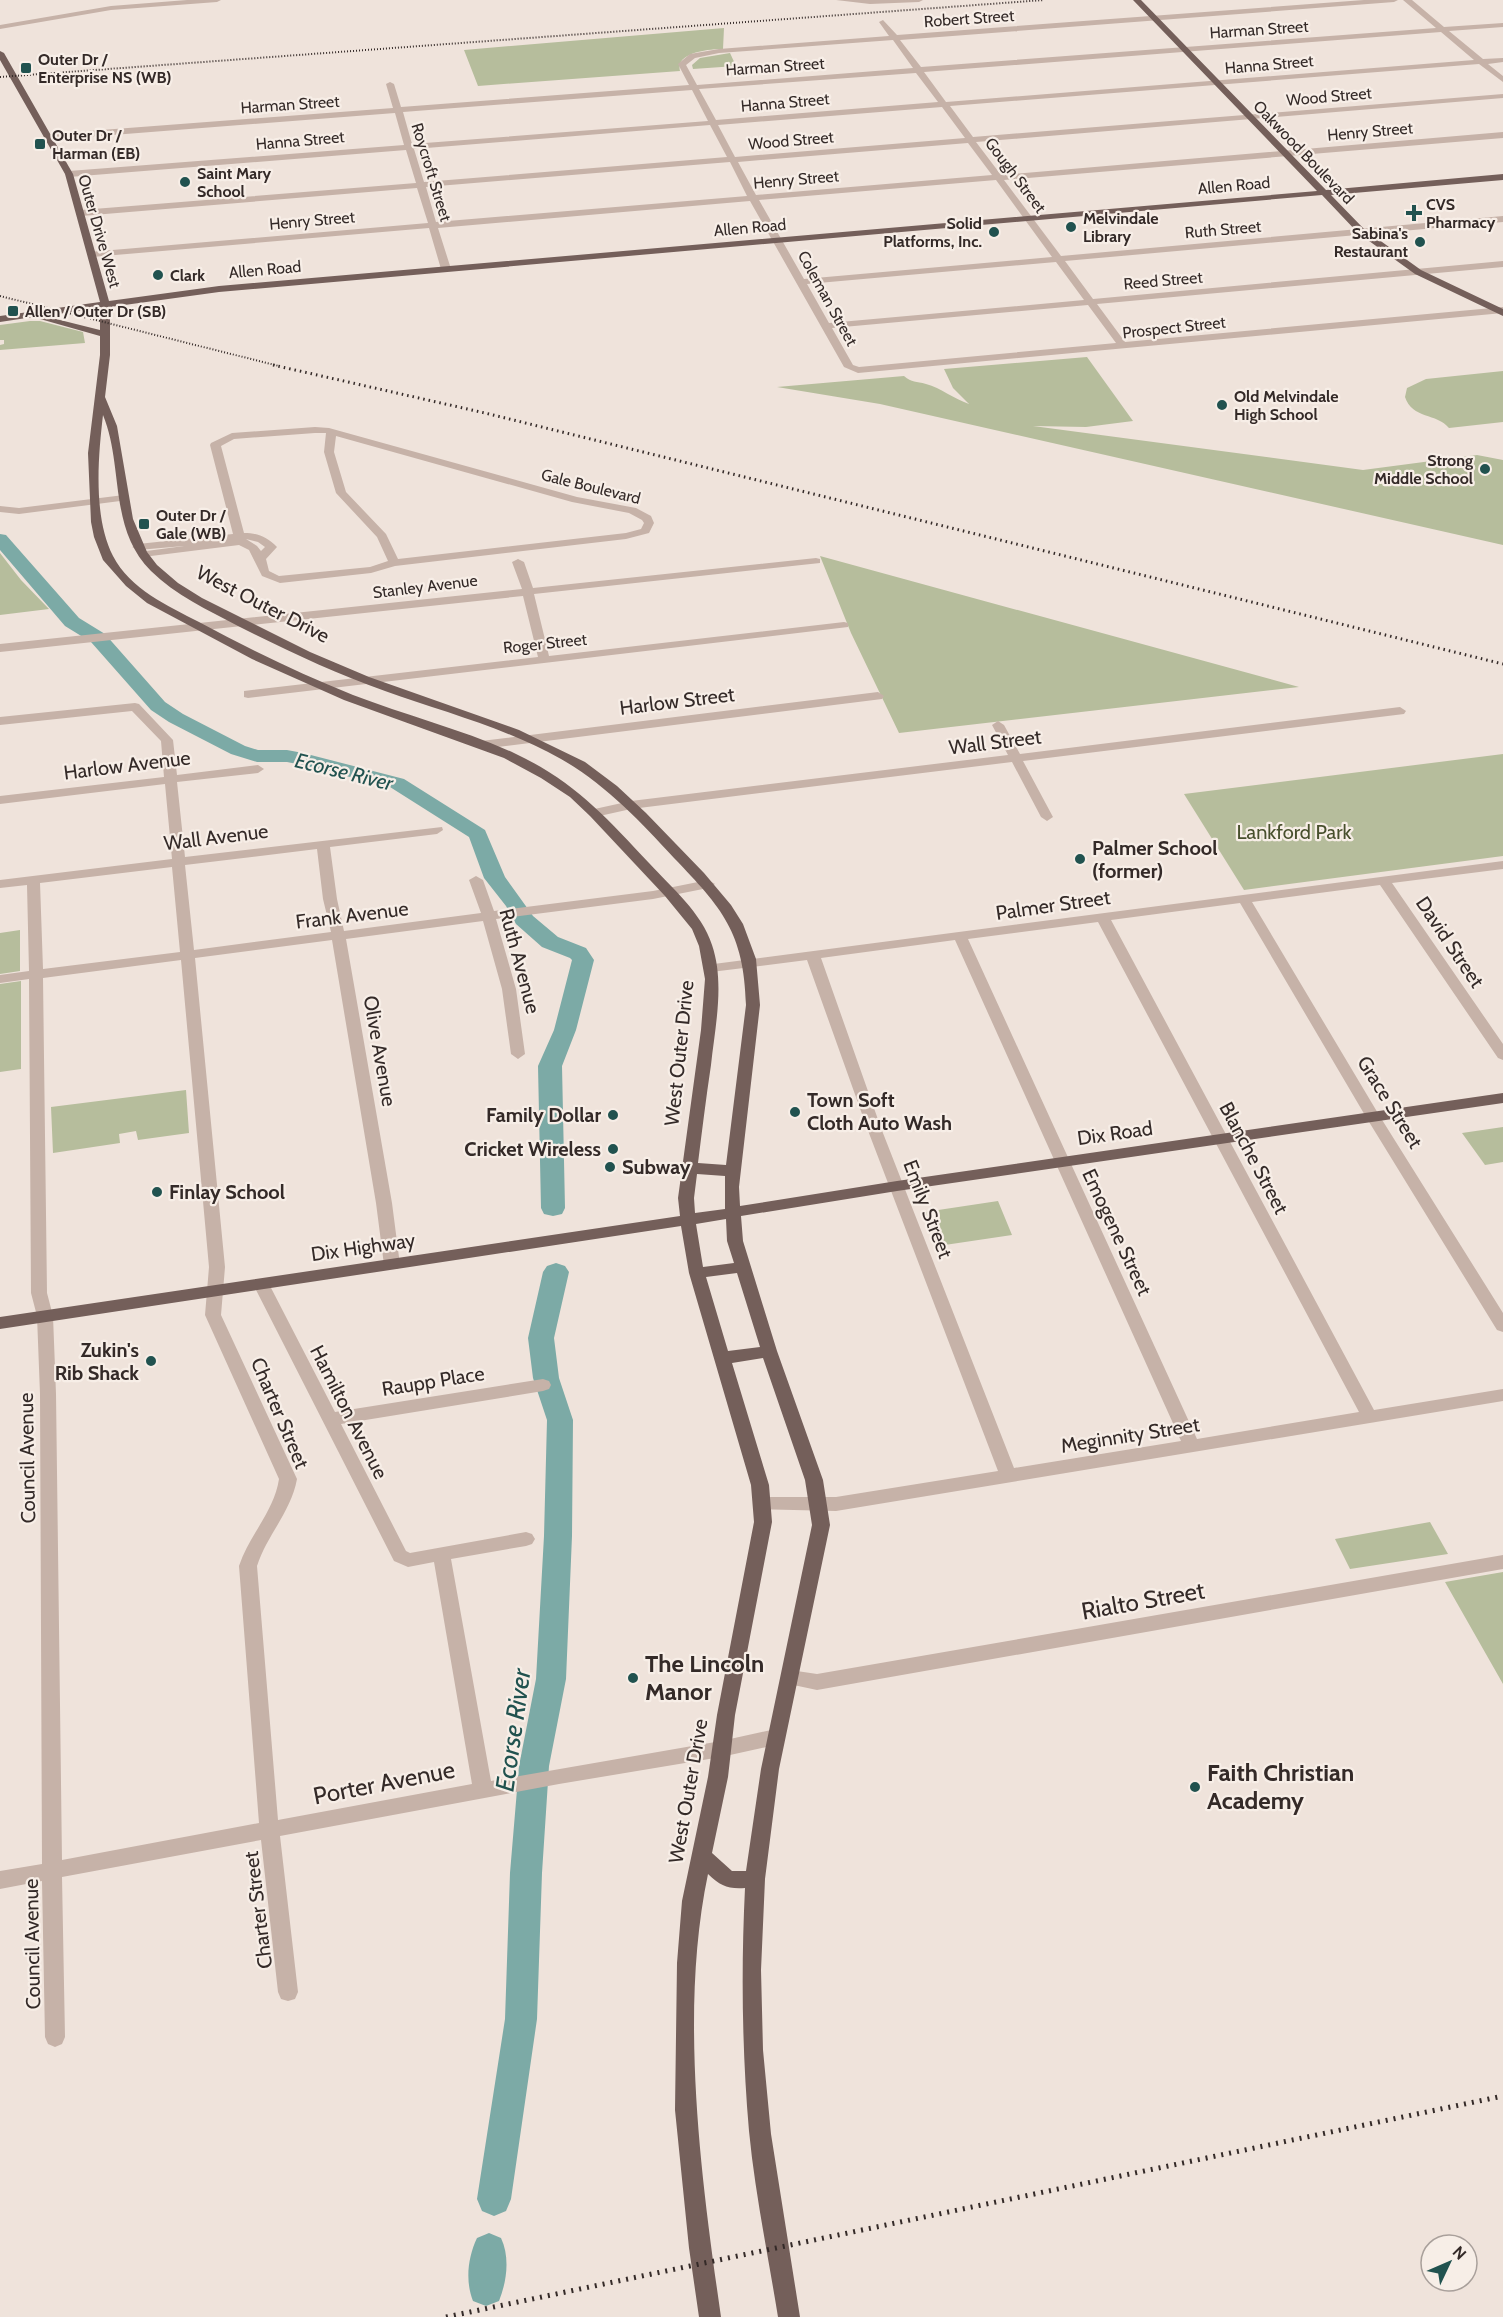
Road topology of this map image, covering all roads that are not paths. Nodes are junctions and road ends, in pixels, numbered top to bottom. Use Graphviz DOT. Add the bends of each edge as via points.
graph roads {
  1 [pos="217,0"];
  2 [pos="840,0"];
  3 [pos="919,0"];
  4 [pos="1137,0"];
  5 [pos="1394,0"];
  6 [pos="1407,0"];
  7 [pos="1155,18"];
  8 [pos="883,22"];
  9 [pos="1503,25"];
  10 [pos="0,27"];
  11 [pos="1444,30"];
  12 [pos="895,37"];
  13 [pos="1185,50"];
  14 [pos="0,53"];
  15 [pos="690,57"];
  16 [pos="1503,60"];
  17 [pos="1481,62"];
  18 [pos="919,70"];
  19 [pos="1503,80"];
  20 [pos="390,84"];
  21 [pos="1217,84"];
  22 [pos="693,88"];
  23 [pos="1503,96"];
  24 [pos="944,104"];
  25 [pos="398,110"];
  26 [pos="1248,118"];
  27 [pos="712,123"];
  28 [pos="1503,135"];
  29 [pos="49,137"];
  30 [pos="971,140"];
  31 [pos="409,147"];
  32 [pos="1284,153"];
  33 [pos="733,159"];
  34 [pos="69,174"];
  35 [pos="998,177"];
  36 [pos="1503,177"];
  37 [pos="420,185"];
  38 [pos="1322,192"];
  39 [pos="753,198"];
  40 [pos="81,213"];
  41 [pos="1030,218"];
  42 [pos="1503,219"];
  43 [pos="434,225"];
  44 [pos="1361,231"];
  45 [pos="777,240"];
  46 [pos="92,254"];
  47 [pos="1060,259"];
  48 [pos="1503,264"];
  49 [pos="446,269"];
  50 [pos="1418,272"];
  51 [pos="802,282"];
  52 [pos="1090,302"];
  53 [pos="105,304"];
  54 [pos="1501,312"];
  55 [pos="23,316"];
  56 [pos="0,319"];
  57 [pos="826,326"];
  58 [pos="105,334"];
  59 [pos="1124,347"];
  60 [pos="849,367"];
  61 [pos="101,399"];
  62 [pos="331,433"];
  63 [pos="124,498"];
  64 [pos="96,502"];
  65 [pos="0,509"];
  66 [pos="241,539"];
  67 [pos="140,550"];
  68 [pos="816,561"];
  69 [pos="518,562"];
  70 [pos="394,563"];
  71 [pos="528,591"];
  72 [pos="243,623"];
  73 [pos="844,626"];
  74 [pos="199,628"];
  75 [pos="0,648"];
  76 [pos="544,659"];
  77 [pos="365,680"];
  78 [pos="320,685"];
  79 [pos="249,694"];
  80 [pos="878,696"];
  81 [pos="1400,711"];
  82 [pos="0,721"];
  83 [pos="998,725"];
  84 [pos="528,738"];
  85 [pos="481,745"];
  86 [pos="1016,759"];
  87 [pos="258,769"];
  88 [pos="171,780"];
  89 [pos="0,800"];
  90 [pos="631,805"];
  91 [pos="595,813"];
  92 [pos="1047,817"];
  93 [pos="437,830"];
  94 [pos="323,844"];
  95 [pos="180,861"];
  96 [pos="1503,865"];
  97 [pos="33,880"];
  98 [pos="476,880"];
  99 [pos="1384,881"];
  100 [pos="0,884"];
  101 [pos="708,884"];
  102 [pos="670,893"];
  103 [pos="1244,899"];
  104 [pos="488,917"];
  105 [pos="1103,918"];
  106 [pos="339,936"];
  107 [pos="960,937"];
  108 [pos="189,954"];
  109 [pos="813,956"];
  110 [pos="751,964"];
  111 [pos="711,968"];
  112 [pos="35,975"];
  113 [pos="0,980"];
  114 [pos="518,1054"];
  115 [pos="1503,1055"];
  116 [pos="1503,1098"];
  117 [pos="1373,1117"];
  118 [pos="1220,1139"];
  119 [pos="1062,1162"];
  120 [pos="690,1168"];
  121 [pos="733,1171"];
  122 [pos="897,1186"];
  123 [pos="733,1213"];
  124 [pos="688,1220"];
  125 [pos="392,1265"];
  126 [pos="743,1267"];
  127 [pos="697,1273"];
  128 [pos="261,1284"];
  129 [pos="216,1290"];
  130 [pos="45,1316"];
  131 [pos="0,1323"];
  132 [pos="1503,1326"];
  133 [pos="769,1351"];
  134 [pos="723,1358"];
  135 [pos="543,1385"];
  136 [pos="1503,1395"];
  137 [pos="1370,1417"];
  138 [pos="330,1419"];
  139 [pos="1192,1446"];
  140 [pos="1008,1476"];
  141 [pos="763,1504"];
  142 [pos="818,1504"];
  143 [pos="526,1539"];
  144 [pos="441,1553"];
  145 [pos="1503,1562"];
  146 [pos="790,1678"];
  147 [pos="776,1737"];
  148 [pos="721,1749"];
  149 [pos="483,1791"];
  150 [pos="270,1831"];
  151 [pos="703,1857"];
  152 [pos="52,1870"];
  153 [pos="755,1879"];
  154 [pos="0,1880"];
  155 [pos="288,1992"];
  156 [pos="55,2037"];
  157 [pos="711,2317"];
  158 [pos="789,2317"];
  1 -- 10 [label="street" via="111,8"];
  2 -- 3 [label="street"];
  4 -- 7 [label="main road, Oakwood Boulevard"];
  5 -- 7 [label="street, Robert Street"];
  6 -- 11 [label="street"];
  7 -- 12 [label="street, Robert Street"];
  7 -- 13 [label="main road, Oakwood Boulevard"];
  8 -- 12 [label="street, Gough Street"];
  9 -- 11 [label="street, Harman Street"];
  11 -- 13 [label="street, Harman Street"];
  11 -- 17 [label="street"];
  12 -- 15 [label="street, Robert Street" via="719,51"];
  12 -- 18 [label="street, Gough Street"];
  13 -- 18 [label="street, Harman Street"];
  13 -- 21 [label="main road, Oakwood Boulevard"];
  14 -- 29 [label="main road, Outer Drive West"];
  15 -- 22 [label="street, Coleman Street" via="682,64"];
  16 -- 17 [label="street, Hanna Street"];
  17 -- 19 [label="street"];
  17 -- 21 [label="street, Hanna Street"];
  18 -- 22 [label="street, Harman Street"];
  18 -- 24 [label="street, Gough Street"];
  20 -- 25 [label="street, Roycroft Street"];
  21 -- 24 [label="street, Hanna Street"];
  21 -- 26 [label="main road, Oakwood Boulevard"];
  22 -- 25 [label="street, Harman Street"];
  22 -- 27 [label="street, Coleman Street"];
  23 -- 26 [label="street, Wood Street"];
  24 -- 27 [label="street, Hanna Street"];
  24 -- 30 [label="street, Gough Street"];
  25 -- 29 [label="street, Harman Street"];
  25 -- 31 [label="street, Roycroft Street"];
  26 -- 30 [label="street, Wood Street"];
  26 -- 32 [label="main road, Oakwood Boulevard"];
  27 -- 31 [label="street, Hanna Street"];
  27 -- 33 [label="street, Coleman Street"];
  28 -- 32 [label="street, Henry Street"];
  29 -- 34 [label="main road, Outer Drive West"];
  30 -- 33 [label="street, Wood Street"];
  30 -- 35 [label="street, Gough Street"];
  31 -- 34 [label="street, Hanna Street"];
  31 -- 37 [label="street, Roycroft Street"];
  32 -- 35 [label="street, Henry Street"];
  32 -- 38 [label="main road, Oakwood Boulevard"];
  33 -- 37 [label="street, Wood Street"];
  33 -- 39 [label="street, Coleman Street"];
  34 -- 40 [label="main road, Outer Drive West"];
  35 -- 39 [label="street, Henry Street"];
  35 -- 41 [label="street, Gough Street"];
  36 -- 38 [label="main road, Allen Road"];
  37 -- 40 [label="street, Wood Street"];
  37 -- 43 [label="street, Roycroft Street"];
  38 -- 41 [label="main road, Allen Road"];
  38 -- 44 [label="main road, Oakwood Boulevard"];
  39 -- 43 [label="street, Henry Street"];
  39 -- 45 [label="street, Coleman Street"];
  40 -- 46 [label="main road, Outer Drive West"];
  41 -- 45 [label="main road, Allen Road"];
  41 -- 47 [label="street, Gough Street"];
  42 -- 44 [label="street, Ruth Street"];
  43 -- 46 [label="street, Henry Street"];
  43 -- 49 [label="street, Roycroft Street"];
  44 -- 47 [label="street, Ruth Street"];
  44 -- 50 [label="main road, Oakwood Boulevard"];
  45 -- 49 [label="main road, Allen Road"];
  45 -- 51 [label="street, Coleman Street"];
  46 -- 53 [label="main road, Outer Drive West"];
  47 -- 51 [label="street, Ruth Street"];
  47 -- 52 [label="street, Gough Street"];
  48 -- 50 [label="street, Reed Street"];
  49 -- 53 [label="main road, Allen Road" via="219,289"];
  50 -- 52 [label="street, Reed Street"];
  50 -- 54 [label="main road, Oakwood Boulevard"];
  51 -- 57 [label="street, Coleman Street"];
  52 -- 57 [label="street, Reed Street"];
  52 -- 59 [label="street, Gough Street"];
  53 -- 55 [label="main road, Allen Road"];
  53 -- 58 [label="main road, Outer Drive West"];
  54 -- 59 [label="street, Prospect Street"];
  55 -- 56 [label="main road, Allen Road"];
  55 -- 58 [label="main road"];
  57 -- 60 [label="street, Coleman Street"];
  58 -- 61 [label="main road, Outer Drive West"];
  59 -- 60 [label="street, Prospect Street" via="864,371"];
  61 -- 63 [label="main road, West Outer Drive" via="111,425"];
  61 -- 64 [label="main road, West Outer Drive" via="93,453"];
  62 -- 66 [label="street, Gale Boulevard" via="315,430 232,436 215,445"];
  62 -- 70 [label="street" via="329,452 341,492 382,536"];
  62 -- 70 [label="street, Gale Boulevard" via="576,500 632,510 649,523 645,531 626,536"];
  63 -- 64 [label="street"];
  63 -- 67 [label="main road, West Outer Drive"];
  64 -- 65 [label="street" via="19,511"];
  64 -- 74 [label="main road, West Outer Drive" via="99,537 114,567 151,601"];
  66 -- 67 [label="street, Gale Boulevard"];
  66 -- 70 [label="street, Gale Boulevard" via="262,539 270,544 270,550 260,558 263,571 280,580 371,570"];
  67 -- 72 [label="main road, West Outer Drive" via="180,590"];
  68 -- 71 [label="street, Stanley Avenue"];
  69 -- 71 [label="street"];
  71 -- 72 [label="street, Stanley Avenue"];
  71 -- 76 [label="street"];
  72 -- 74 [label="street, Stanley Avenue"];
  72 -- 77 [label="main road, West Outer Drive"];
  73 -- 76 [label="street, Roger Street"];
  74 -- 75 [label="street, Stanley Avenue"];
  74 -- 78 [label="main road, West Outer Drive"];
  76 -- 77 [label="street, Roger Street"];
  77 -- 78 [label="street, Roger Street"];
  77 -- 84 [label="main road, West Outer Drive"];
  78 -- 79 [label="street, Roger Street"];
  78 -- 85 [label="main road, West Outer Drive"];
  80 -- 84 [label="street, Harlow Street"];
  81 -- 86 [label="street, Wall Street"];
  82 -- 88 [label="street, Charter Street" via="135,707 167,737"];
  83 -- 86 [label="street"];
  84 -- 85 [label="street, Harlow Street"];
  84 -- 90 [label="main road, West Outer Drive" via="575,762"];
  85 -- 91 [label="main road, West Outer Drive" via="546,775"];
  86 -- 90 [label="street, Wall Street"];
  86 -- 92 [label="street"];
  87 -- 88 [label="street, Harlow Avenue"];
  88 -- 89 [label="street, Harlow Avenue"];
  88 -- 95 [label="street, Charter Street"];
  90 -- 91 [label="street, Wall Street"];
  90 -- 101 [label="main road, West Outer Drive"];
  91 -- 102 [label="main road, West Outer Drive"];
  93 -- 94 [label="street, Wall Avenue"];
  94 -- 95 [label="street, Wall Avenue"];
  94 -- 106 [label="street, Olive Avenue"];
  95 -- 97 [label="street, Wall Avenue"];
  95 -- 108 [label="street, Charter Street"];
  96 -- 99 [label="street, Palmer Street"];
  97 -- 100 [label="street, Wall Avenue"];
  97 -- 112 [label="street, Council Avenue"];
  98 -- 104 [label="street, Ruth Avenue"];
  99 -- 103 [label="street, Palmer Street"];
  99 -- 115 [label="street, David Street"];
  101 -- 102 [label="street, Frank Avenue"];
  101 -- 110 [label="main road, West Outer Drive" via="736,921"];
  102 -- 104 [label="street, Frank Avenue"];
  102 -- 111 [label="main road, West Outer Drive" via="698,928"];
  103 -- 105 [label="street, Palmer Street"];
  103 -- 117 [label="street, Grace Street"];
  104 -- 106 [label="street, Frank Avenue"];
  104 -- 114 [label="street, Ruth Avenue" via="517,1028"];
  105 -- 107 [label="street, Palmer Street"];
  105 -- 118 [label="street, Blanche Street"];
  106 -- 108 [label="street, Frank Avenue"];
  106 -- 125 [label="street, Olive Avenue"];
  107 -- 109 [label="street, Palmer Street"];
  107 -- 119 [label="street, Emogene Street"];
  108 -- 112 [label="street, Frank Avenue"];
  108 -- 129 [label="street, Charter Street"];
  109 -- 110 [label="street, Palmer Street"];
  109 -- 122 [label="street, Emily Street"];
  110 -- 111 [label="street, Palmer Street"];
  110 -- 121 [label="main road, West Outer Drive" via="753,1005"];
  111 -- 120 [label="main road, West Outer Drive" via="708,1030"];
  112 -- 113 [label="street, Frank Avenue"];
  112 -- 130 [label="street, Council Avenue" via="39,1293"];
  116 -- 117 [label="main road, Dix Road"];
  117 -- 118 [label="main road, Dix Road"];
  117 -- 132 [label="street, Grace Street"];
  118 -- 119 [label="main road, Dix Road"];
  118 -- 137 [label="street, Blanche Street"];
  119 -- 122 [label="main road, Dix Road"];
  119 -- 139 [label="street, Emogene Street"];
  120 -- 121 [label="main road"];
  120 -- 124 [label="main road, West Outer Drive"];
  121 -- 123 [label="main road, West Outer Drive"];
  122 -- 123 [label="main road, Dix Road"];
  122 -- 140 [label="street, Emily Street"];
  123 -- 124 [label="main road, Dix Highway"];
  123 -- 126 [label="main road, West Outer Drive" via="735,1241"];
  124 -- 125 [label="main road, Dix Highway"];
  124 -- 127 [label="main road, West Outer Drive"];
  125 -- 128 [label="main road, Dix Highway"];
  126 -- 127 [label="main road"];
  126 -- 133 [label="main road, West Outer Drive"];
  127 -- 134 [label="main road, West Outer Drive"];
  128 -- 129 [label="main road, Dix Highway"];
  128 -- 138 [label="street, Hamilton Avenue"];
  129 -- 130 [label="main road, Dix Highway"];
  129 -- 150 [label="street, Charter Street" via="213,1315 288,1479 287,1495 256,1544 248,1566"];
  130 -- 131 [label="main road, Dix Highway"];
  130 -- 152 [label="street, Council Avenue"];
  133 -- 134 [label="main road"];
  133 -- 142 [label="main road, West Outer Drive" via="814,1480"];
  134 -- 141 [label="main road, West Outer Drive"];
  135 -- 138 [label="street, Raupp Place"];
  136 -- 137 [label="street, Meginnity Street"];
  137 -- 139 [label="street, Meginnity Street"];
  138 -- 144 [label="street, Hamilton Avenue" via="396,1551 408,1560"];
  139 -- 140 [label="street, Meginnity Street"];
  140 -- 142 [label="street, Meginnity Street"];
  141 -- 142 [label="street, Meginnity Street"];
  141 -- 148 [label="main road, West Outer Drive"];
  142 -- 146 [label="main road, West Outer Drive" via="820,1525"];
  143 -- 144 [label="street"];
  144 -- 149 [label="street"];
  145 -- 146 [label="street, Rialto Street" via="817,1682"];
  146 -- 147 [label="main road, West Outer Drive"];
  147 -- 148 [label="street, Porter Avenue"];
  147 -- 153 [label="main road, West Outer Drive"];
  148 -- 149 [label="street, Porter Avenue"];
  148 -- 151 [label="main road, West Outer Drive"];
  149 -- 150 [label="street, Porter Avenue"];
  150 -- 152 [label="street, Porter Avenue"];
  150 -- 155 [label="street, Charter Street"];
  151 -- 153 [label="main road" via="728,1880"];
  151 -- 157 [label="main road, West Outer Drive" via="691,1912 685,2059 690,2162"];
  152 -- 154 [label="street, Porter Avenue"];
  152 -- 156 [label="street, Council Avenue"];
  153 -- 158 [label="main road, West Outer Drive" via="753,2050 760,2134"];
}
